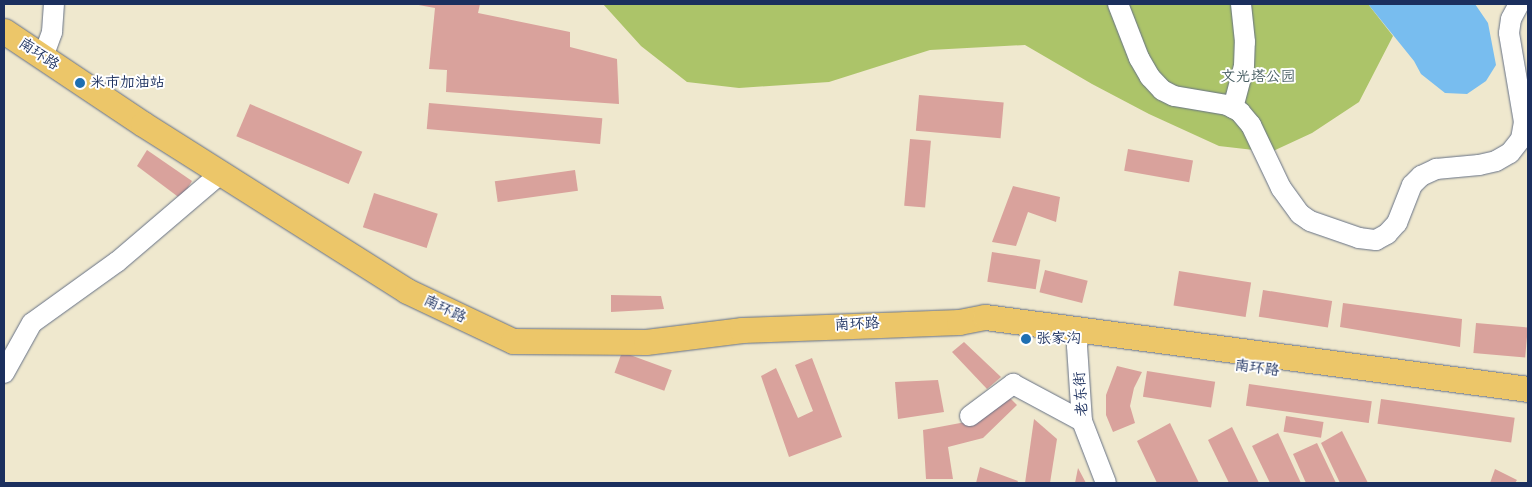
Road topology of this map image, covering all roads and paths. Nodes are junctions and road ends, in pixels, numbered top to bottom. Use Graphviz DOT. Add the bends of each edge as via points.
graph roads {
  1 [pos="54,4"];
  2 [pos="1118,4"];
  3 [pos="1241,4"];
  4 [pos="1519,4"];
  5 [pos="4,31"];
  6 [pos="43,57"];
  7 [pos="1233,108"];
  8 [pos="220,174"];
  9 [pos="1079,338"];
  10 [pos="4,373"];
  11 [pos="1528,389"];
  12 [pos="1528,404"];
  13 [pos="970,416"];
  14 [pos="1082,422"];
  15 [pos="1106,483"];
  1 -- 6 [label="street" via="52,32"];
  2 -- 7 [label="street" via="1139,58 1162,90 1174,96"];
  3 -- 7 [label="street" via="1244,66"];
  4 -- 7 [label="street" via="1511,19 1509,33 1524,122 1521,139 1496,161 1479,166 1436,169 1420,176 1412,185 1397,223 1376,240 1358,238 1310,221 1300,214 1281,188 1251,125"];
  5 -- 6 [label="main road, 南环路"];
  6 -- 8 [label="main road, 南环路"];
  8 -- 9 [label="main road, 南环路" via="407,291 513,341 646,342 742,330 959,322 982,333"];
  8 -- 10 [label="street" via="117,262 32,324"];
  9 -- 11 [label="main road, 南环路"];
  9 -- 12 [label="main road, 南环路"];
  9 -- 14 [label="street, 老东街"];
  13 -- 14 [label="street" via="1013,384"];
  14 -- 15 [label="street, 老东街"];
}
